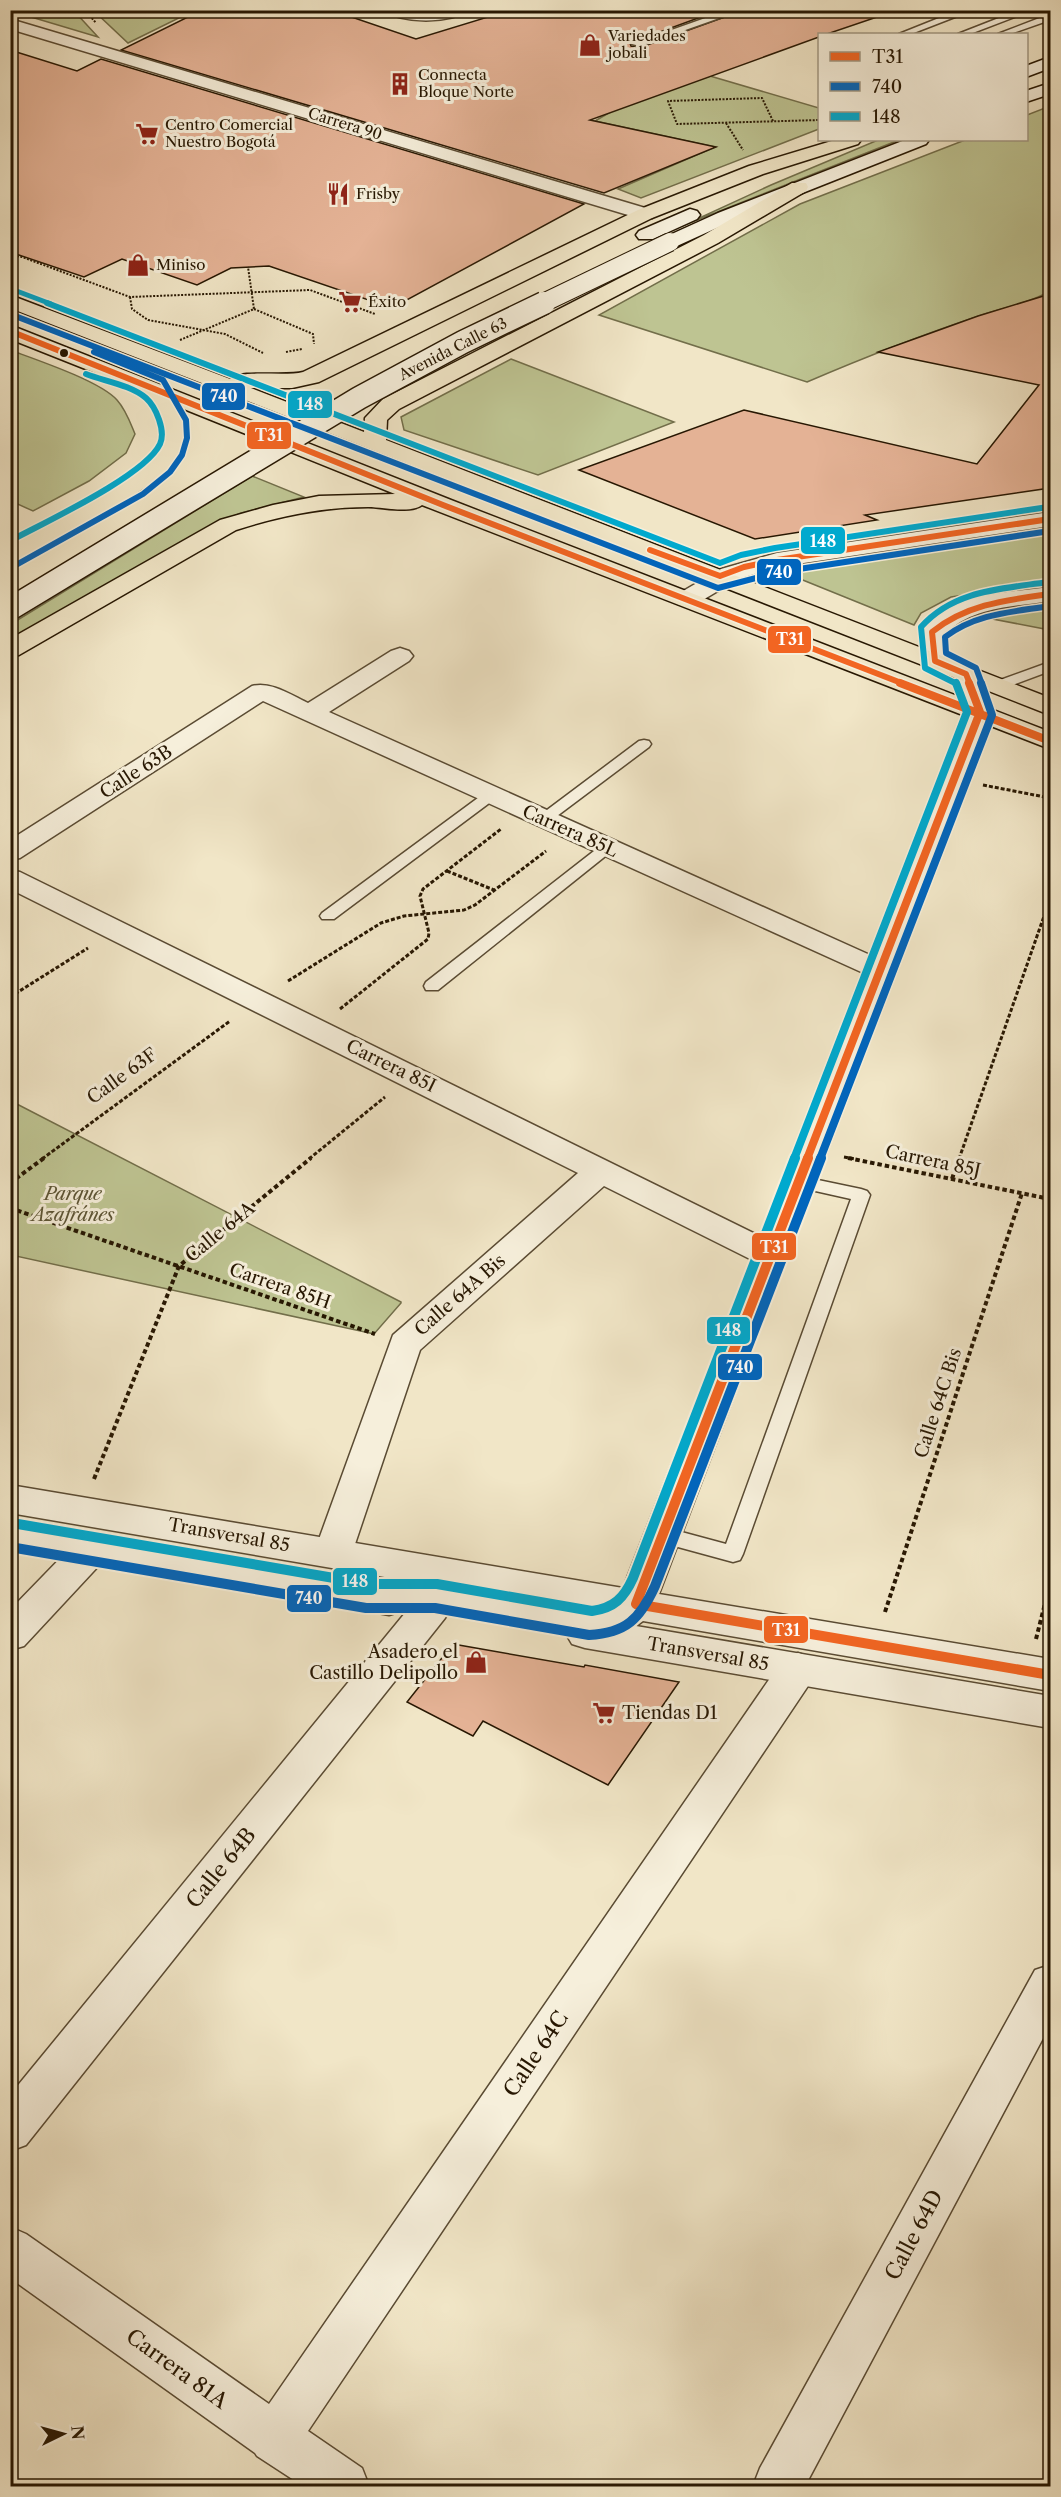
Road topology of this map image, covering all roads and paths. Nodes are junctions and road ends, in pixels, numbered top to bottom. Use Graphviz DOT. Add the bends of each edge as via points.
graph roads {
  1 [pos="385,10"];
  2 [pos="466,10"];
  3 [pos="738,10"];
  4 [pos="969,10"];
  5 [pos="1029,10"];
  6 [pos="1050,17"];
  7 [pos="10,24"];
  8 [pos="1050,27"];
  9 [pos="907,33"];
  10 [pos="966,33"];
  11 [pos="1006,33"];
  12 [pos="1028,34"];
  13 [pos="637,44"];
  14 [pos="1050,62"];
  15 [pos="1028,71"];
  16 [pos="1050,88"];
  17 [pos="1028,96"];
  18 [pos="818,120"];
  19 [pos="773,121"];
  20 [pos="726,123"];
  21 [pos="851,141"];
  22 [pos="917,141"];
  23 [pos="747,155"];
  24 [pos="800,187"];
  25 [pos="645,224"];
  26 [pos="10,255"];
  27 [pos="248,267"];
  28 [pos="252,291"];
  29 [pos="130,297"];
  30 [pos="10,301"];
  31 [pos="254,309"];
  32 [pos="376,315"];
  33 [pos="203,330"];
  34 [pos="10,331"];
  35 [pos="176,341"];
  36 [pos="315,346"];
  37 [pos="303,348"];
  38 [pos="281,354"];
  39 [pos="270,356"];
  40 [pos="217,380"];
  41 [pos="154,388"];
  42 [pos="240,444"];
  43 [pos="375,444"];
  44 [pos="200,468"];
  45 [pos="443,505"];
  46 [pos="1050,519"];
  47 [pos="10,555"];
  48 [pos="720,576"];
  49 [pos="10,583"];
  50 [pos="1050,594"];
  51 [pos="687,600"];
  52 [pos="10,609"];
  53 [pos="10,650"];
  54 [pos="400,656"];
  55 [pos="935,661"];
  56 [pos="1050,666"];
  57 [pos="966,674"];
  58 [pos="997,686"];
  59 [pos="261,691"];
  60 [pos="1050,707"];
  61 [pos="980,712"];
  62 [pos="309,713"];
  63 [pos="1050,741"];
  64 [pos="644,744"];
  65 [pos="954,780"];
  66 [pos="491,795"];
  67 [pos="1050,798"];
  68 [pos="535,815"];
  69 [pos="572,831"];
  70 [pos="608,848"];
  71 [pos="10,852"];
  72 [pos="447,871"];
  73 [pos="10,878"];
  74 [pos="494,890"];
  75 [pos="1050,899"];
  76 [pos="425,915"];
  77 [pos="328,916"];
  78 [pos="116,931"];
  79 [pos="880,970"];
  80 [pos="432,986"];
  81 [pos="10,996"];
  82 [pos="257,1001"];
  83 [pos="314,1029"];
  84 [pos="411,1076"];
  85 [pos="811,1150"];
  86 [pos="601,1171"];
  87 [pos="952,1179"];
  88 [pos="799,1182"];
  89 [pos="10,1183"];
  90 [pos="1022,1193"];
  91 [pos="1050,1199"];
  92 [pos="10,1208"];
  93 [pos="770,1255"];
  94 [pos="179,1266"];
  95 [pos="405,1344"];
  96 [pos="10,1499"];
  97 [pos="81,1511"];
  98 [pos="10,1535"];
  99 [pos="663,1535"];
  100 [pos="92,1549"];
  101 [pos="333,1553"];
  102 [pos="1050,1584"];
  103 [pos="368,1596"];
  104 [pos="636,1604"];
  105 [pos="432,1607"];
  106 [pos="882,1622"];
  107 [pos="10,1635"];
  108 [pos="1042,1660"];
  109 [pos="798,1670"];
  110 [pos="1050,1712"];
  111 [pos="1050,1984"];
  112 [pos="10,2130"];
  113 [pos="10,2250"];
  114 [pos="274,2439"];
  115 [pos="344,2487"];
  116 [pos="778,2487"];
  1 -- 2 [label="lane" via="423,19"];
  3 -- 13 [label="lane"];
  4 -- 9 [label="lane"];
  5 -- 10 [label="lane"];
  6 -- 11 [label="lane"];
  7 -- 25 [label="street, Carrera 90"];
  8 -- 12 [label="lane"];
  14 -- 15 [label="street"];
  16 -- 17 [label="street"];
  18 -- 19 [label="path"];
  19 -- 20 [label="path"];
  19 -- 20 [label="path" via="762,98 668,101 677,124"];
  20 -- 23 [label="path"];
  21 -- 25 [label="main road" via="756,170"];
  22 -- 24 [label="street, Avenida Calle 63"];
  24 -- 43 [label="main road" via="711,239 391,404 376,418"];
  24 -- 52 [label="street, Avenida Calle 63, bridge" via="670,242 463,342 359,398"];
  25 -- 40 [label="main road" via="311,377 283,382"];
  25 -- 42 [label="street, Avenida Calle 63" via="340,386"];
  26 -- 29 [label="path"];
  27 -- 28 [label="path"];
  28 -- 29 [label="path"];
  28 -- 31 [label="path"];
  28 -- 32 [label="path" via="310,290"];
  29 -- 33 [label="path" via="135,313 148,320"];
  30 -- 40 [label="main road"];
  31 -- 33 [label="path"];
  31 -- 36 [label="path" via="313,334"];
  33 -- 35 [label="path"];
  33 -- 39 [label="path" via="231,336"];
  34 -- 41 [label="main road"];
  37 -- 38 [label="path"];
  40 -- 43 [label="main road"];
  41 -- 45 [label="main road"];
  41 -- 47 [label="main road" via="174,423 171,452 161,464 136,484"];
  43 -- 48 [label="main road"];
  44 -- 49 [label="street"];
  45 -- 51 [label="main road"];
  45 -- 53 [label="main road" via="397,500 344,501 252,517 211,534"];
  46 -- 48 [label="street" via="777,560"];
  48 -- 51 [label="street"];
  48 -- 55 [label="main road"];
  50 -- 55 [label="street" via="977,607 939,623 932,632"];
  51 -- 61 [label="main road"];
  54 -- 62 [label="street"];
  55 -- 57 [label="main road"];
  56 -- 58 [label="lane"];
  57 -- 58 [label="main road"];
  57 -- 61 [label="street"];
  58 -- 60 [label="main road"];
  59 -- 62 [label="street, Carrera 85L"];
  59 -- 71 [label="street, Calle 63B"];
  61 -- 63 [label="main road"];
  61 -- 65 [label="street"];
  62 -- 66 [label="street, Carrera 85L"];
  64 -- 68 [label="lane"];
  65 -- 67 [label="path"];
  65 -- 79 [label="street"];
  66 -- 68 [label="street, Carrera 85L"];
  66 -- 77 [label="lane"];
  68 -- 69 [label="street, Carrera 85L"];
  68 -- 72 [label="path"];
  69 -- 70 [label="street, Carrera 85L"];
  69 -- 74 [label="path, Calle 63F"];
  70 -- 79 [label="street, Carrera 85L"];
  70 -- 80 [label="lane"];
  72 -- 74 [label="path"];
  72 -- 76 [label="path" via="423,889 420,896"];
  73 -- 78 [label="street, Carrera 85I"];
  74 -- 76 [label="path, Calle 63F" via="464,910"];
  75 -- 87 [label="path"];
  76 -- 82 [label="path, Calle 63F" via="381,922"];
  76 -- 83 [label="path" via="428,939"];
  78 -- 81 [label="path"];
  78 -- 82 [label="street, Carrera 85I"];
  79 -- 85 [label="street"];
  82 -- 83 [label="street, Carrera 85I"];
  82 -- 89 [label="path, Calle 63F"];
  83 -- 84 [label="street, Carrera 85I"];
  84 -- 86 [label="street, Carrera 85I"];
  84 -- 94 [label="path, Calle 64A"];
  85 -- 87 [label="path, Carrera 85J"];
  85 -- 88 [label="street"];
  86 -- 93 [label="street, Carrera 85I"];
  86 -- 95 [label="street, Calle 64A Bis"];
  87 -- 90 [label="path, Carrera 85J"];
  88 -- 93 [label="street"];
  88 -- 99 [label="lane" via="861,1196 733,1554"];
  90 -- 91 [label="path, Carrera 85J"];
  90 -- 106 [label="path, Calle 64C Bis"];
  92 -- 94 [label="path, Carrera 85H"];
  93 -- 99 [label="street"];
  94 -- 95 [label="path, Carrera 85H"];
  94 -- 97 [label="path, Calle 64A"];
  95 -- 101 [label="street, Calle 64A Bis"];
  96 -- 97 [label="street, Transversal 85"];
  97 -- 101 [label="street, Transversal 85"];
  98 -- 100 [label="street, Transversal 85"];
  99 -- 104 [label="street"];
  100 -- 103 [label="street, Transversal 85"];
  100 -- 107 [label="street"];
  101 -- 104 [label="street, Transversal 85"];
  102 -- 108 [label="path"];
  103 -- 104 [label="street" via="436,1596 591,1623 622,1618"];
  103 -- 105 [label="street, Transversal 85"];
  104 -- 108 [label="street, Transversal 85"];
  105 -- 109 [label="street, Transversal 85"];
  105 -- 112 [label="street, Calle 64B"];
  109 -- 110 [label="street, Transversal 85"];
  109 -- 114 [label="street, Calle 64C"];
  111 -- 116 [label="street, Calle 64D"];
  113 -- 114 [label="street, Carrera 81A"];
  114 -- 115 [label="street, Carrera 81A"];
}
